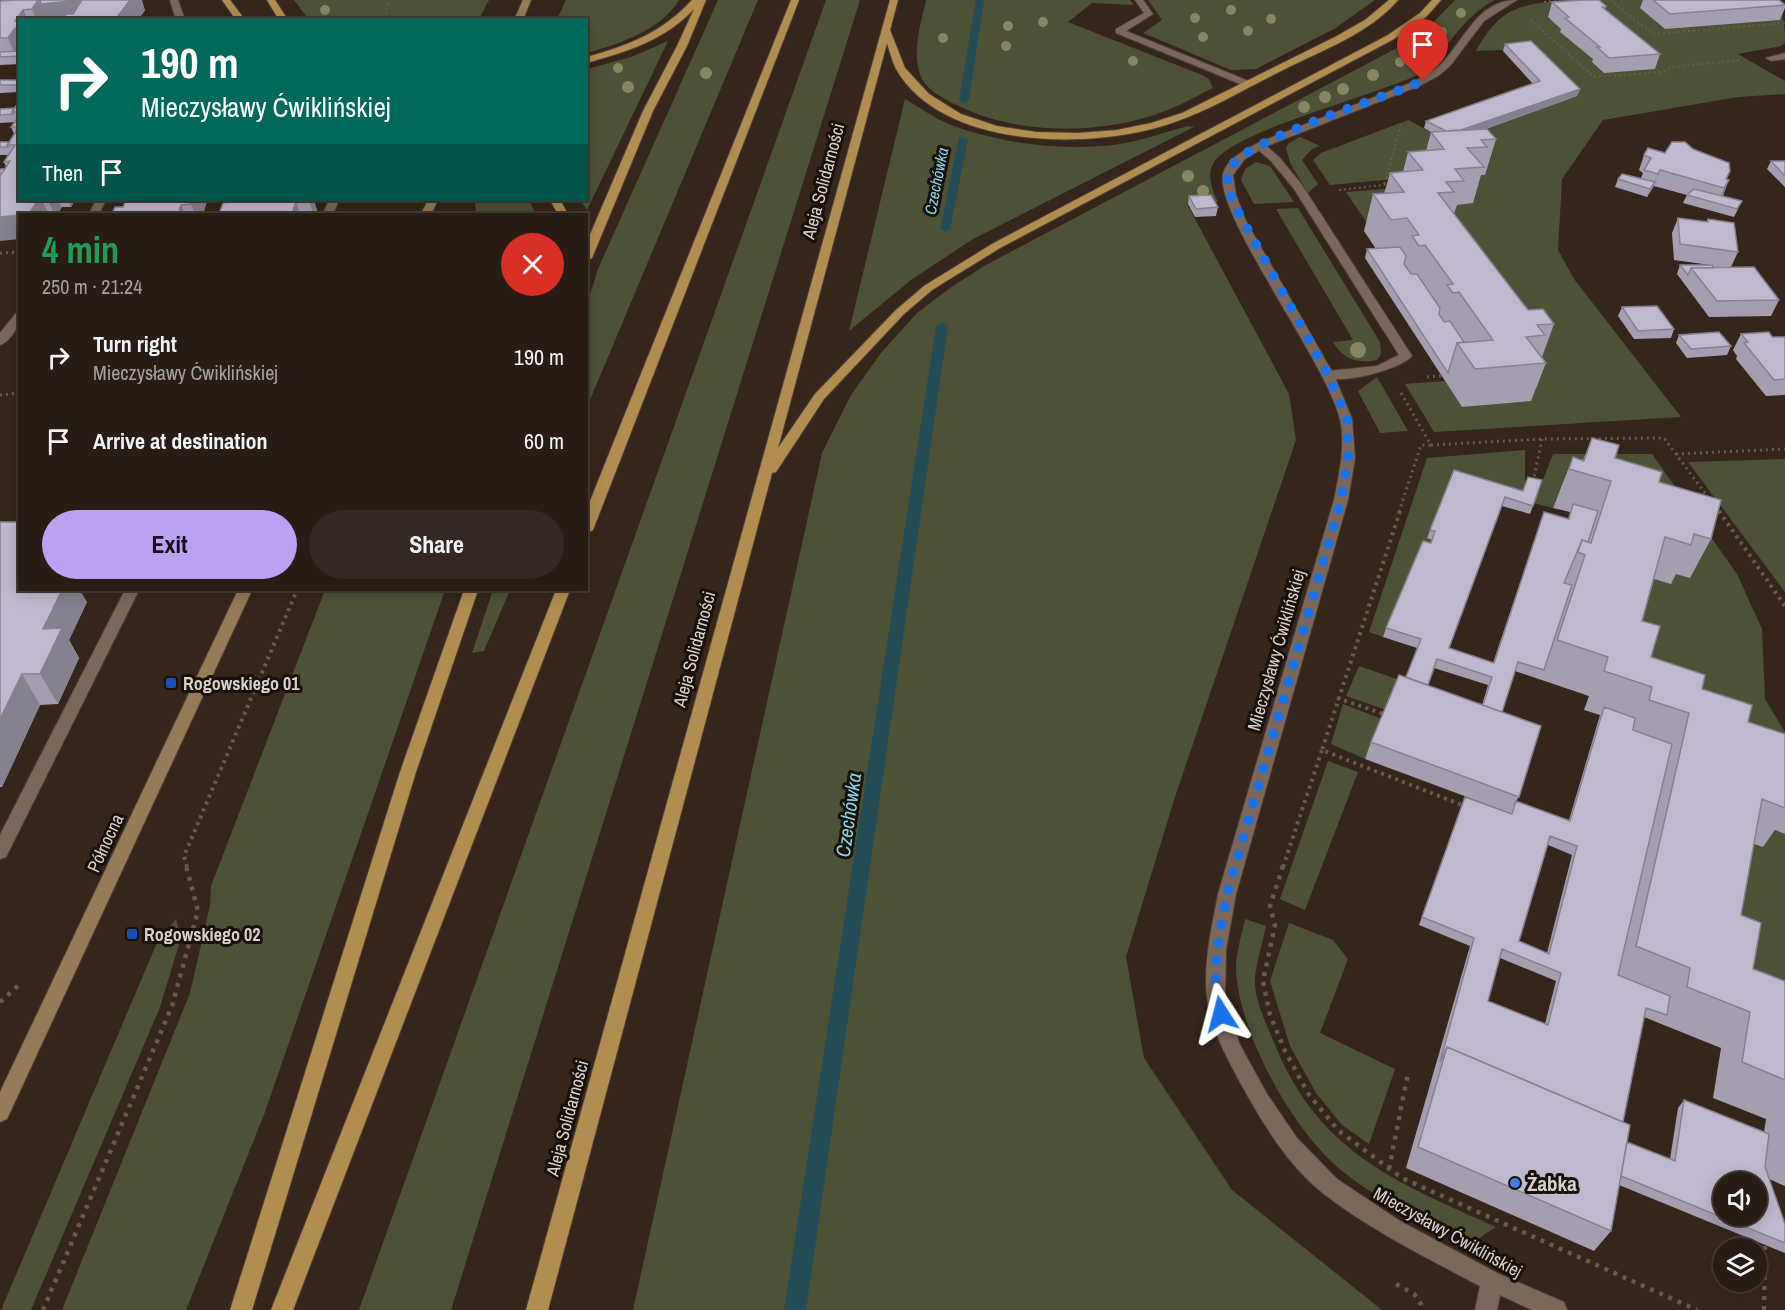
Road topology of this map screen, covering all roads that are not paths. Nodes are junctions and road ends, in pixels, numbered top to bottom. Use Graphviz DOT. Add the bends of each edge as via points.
graph roads {
  1 [pos="174,0"];
  2 [pos="226,0"];
  3 [pos="271,0"];
  4 [pos="528,0"];
  5 [pos="697,0"];
  6 [pos="702,0"];
  7 [pos="795,0"];
  8 [pos="894,0"];
  9 [pos="1139,0"];
  10 [pos="1395,0"];
  11 [pos="1437,0"];
  12 [pos="1513,0"];
  13 [pos="180,18"];
  14 [pos="240,18"];
  15 [pos="283,18"];
  16 [pos="519,18"];
  17 [pos="886,29"];
  18 [pos="1785,56"];
  19 [pos="1771,58"];
  20 [pos="588,59"];
  21 [pos="1248,84"];
  22 [pos="1260,146"];
  23 [pos="588,253"];
  24 [pos="18,318"];
  25 [pos="0,341"];
  26 [pos="1328,375"];
  27 [pos="762,482"];
  28 [pos="588,526"];
  29 [pos="131,591"];
  30 [pos="245,591"];
  31 [pos="471,591"];
  32 [pos="563,591"];
  33 [pos="0,852"];
  34 [pos="0,1113"];
  35 [pos="1492,1281"];
  36 [pos="241,1310"];
  37 [pos="282,1310"];
  38 [pos="537,1310"];
  39 [pos="1486,1310"];
  40 [pos="1556,1310"];
  1 -- 13 [label="street"];
  2 -- 14 [label="main road"];
  3 -- 15 [label="main road"];
  4 -- 16 [label="street"];
  5 -- 20 [label="main road" via="670,28 652,39"];
  6 -- 23 [label="main road" via="648,111"];
  7 -- 28 [label="main road"];
  8 -- 17 [label="main road, Aleja Solidarności"];
  9 -- 21 [label="street" via="1149,14 1119,31"];
  10 -- 21 [label="main road" via="1350,32"];
  11 -- 27 [label="main road" via="1391,37 996,246 928,288 893,319 819,398"];
  12 -- 22 [label="street, Mieczysławy Ćwiklińskiej" via="1473,27 1447,64 1423,81"];
  17 -- 21 [label="main road" via="896,65 922,96 955,114 1006,130 1060,136 1129,131 1175,119"];
  17 -- 27 [label="main road, Aleja Solidarności"];
  18 -- 19 [label="street"];
  22 -- 26 [label="street, Mieczysławy Ćwiklińskiej" via="1237,160 1229,170 1232,201"];
  22 -- 26 [label="street" via="1298,187 1406,356 1396,364 1373,370"];
  24 -- 25 [label="street"];
  26 -- 35 [label="street, Mieczysławy Ćwiklińskiej" via="1347,419 1346,475 1227,894 1217,950 1216,998 1231,1047 1260,1100 1290,1145 1314,1170 1330,1186 1393,1228"];
  27 -- 38 [label="main road, Aleja Solidarności"];
  29 -- 33 [label="street"];
  30 -- 34 [label="street, Północna"];
  31 -- 36 [label="main road" via="408,772"];
  32 -- 37 [label="main road"];
  35 -- 39 [label="street"];
  35 -- 40 [label="street, Mieczysławy Ćwiklińskiej"];
}
